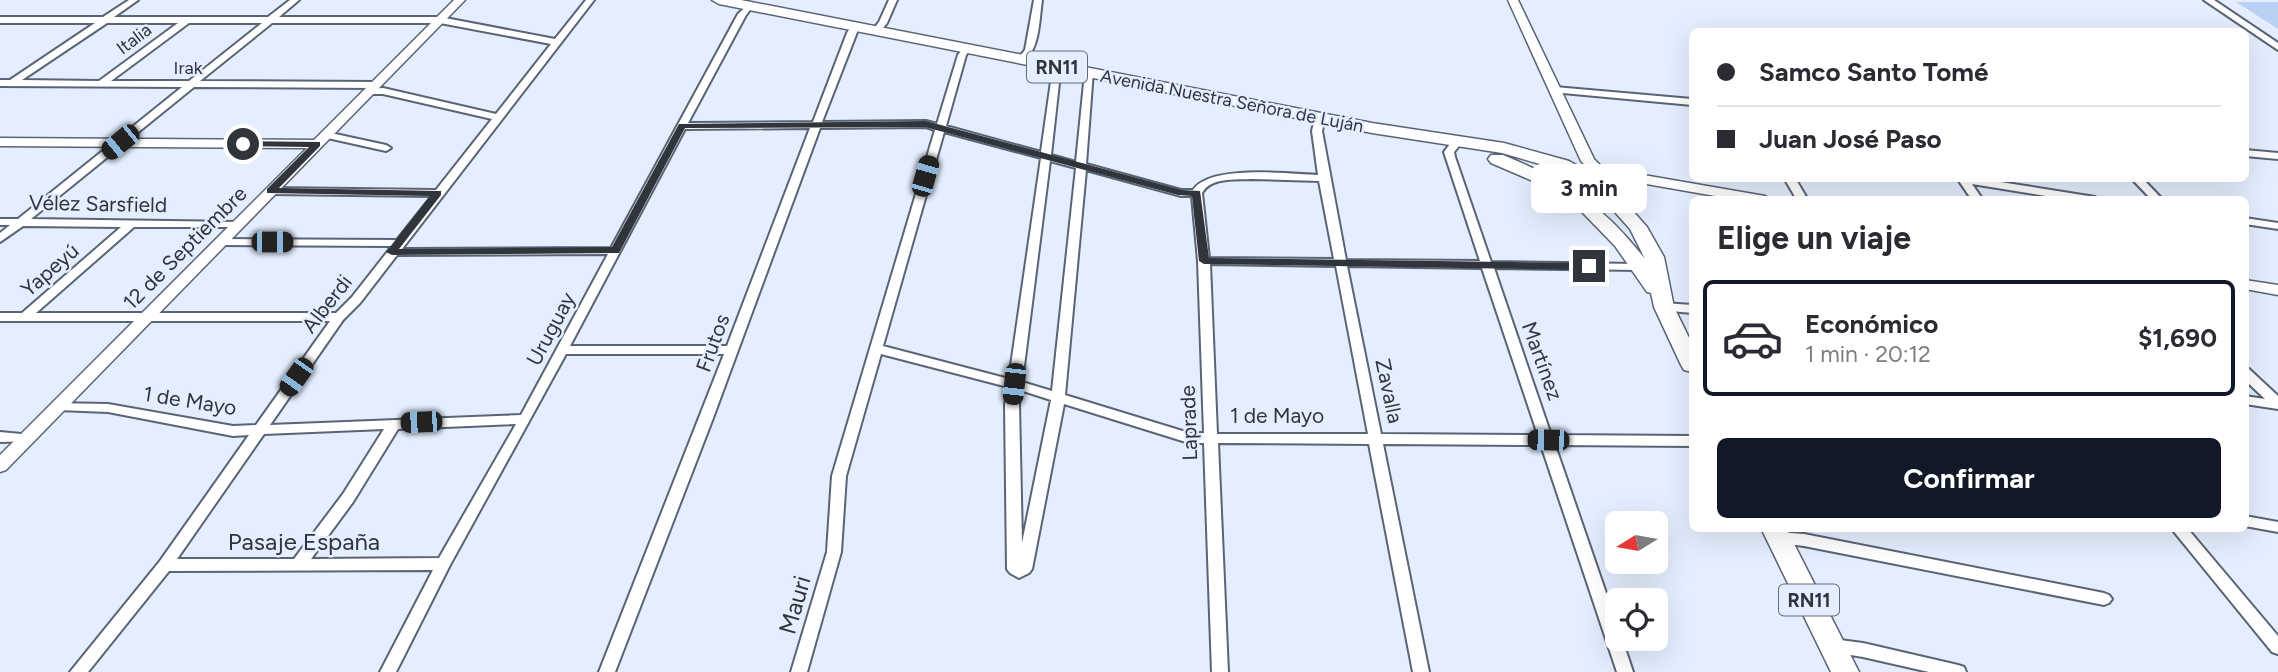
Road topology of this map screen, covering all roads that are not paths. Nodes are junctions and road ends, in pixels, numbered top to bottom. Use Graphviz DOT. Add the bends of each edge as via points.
graph roads {
  1 [pos="134,0"];
  2 [pos="295,0"];
  3 [pos="460,0"];
  4 [pos="590,0"];
  5 [pos="719,0"];
  6 [pos="893,0"];
  7 [pos="1038,0"];
  8 [pos="1513,0"];
  9 [pos="2208,0"];
  10 [pos="749,6"];
  11 [pos="0,20"];
  12 [pos="104,20"];
  13 [pos="440,20"];
  14 [pos="186,21"];
  15 [pos="269,21"];
  16 [pos="855,27"];
  17 [pos="876,31"];
  18 [pos="557,42"];
  19 [pos="2278,47"];
  20 [pos="967,49"];
  21 [pos="1021,60"];
  22 [pos="1058,67"];
  23 [pos="1090,73"];
  24 [pos="0,83"];
  25 [pos="12,83"];
  26 [pos="102,83"];
  27 [pos="191,84"];
  28 [pos="372,88"];
  29 [pos="1555,90"];
  30 [pos="0,91"];
  31 [pos="1689,102"];
  32 [pos="496,117"];
  33 [pos="1320,118"];
  34 [pos="816,124"];
  35 [pos="682,126"];
  36 [pos="939,127"];
  37 [pos="1396,132"];
  38 [pos="321,140"];
  39 [pos="0,142"];
  40 [pos="120,142"];
  41 [pos="1454,146"];
  42 [pos="386,148"];
  43 [pos="2249,153"];
  44 [pos="1045,155"];
  45 [pos="2278,156"];
  46 [pos="1559,164"];
  47 [pos="1081,165"];
  48 [pos="1601,172"];
  49 [pos="1537,174"];
  50 [pos="1325,178"];
  51 [pos="1982,182"];
  52 [pos="2140,182"];
  53 [pos="271,191"];
  54 [pos="437,193"];
  55 [pos="1197,194"];
  56 [pos="1742,196"];
  57 [pos="2070,196"];
  58 [pos="2154,196"];
  59 [pos="1619,203"];
  60 [pos="1597,213"];
  61 [pos="0,222"];
  62 [pos="20,222"];
  63 [pos="2249,222"];
  64 [pos="131,224"];
  65 [pos="238,225"];
  66 [pos="2278,226"];
  67 [pos="0,239"];
  68 [pos="221,242"];
  69 [pos="395,248"];
  70 [pos="615,251"];
  71 [pos="1204,261"];
  72 [pos="1342,263"];
  73 [pos="1485,265"];
  74 [pos="1641,267"];
  75 [pos="2249,285"];
  76 [pos="2278,290"];
  77 [pos="1664,305"];
  78 [pos="1689,309"];
  79 [pos="0,317"];
  80 [pos="25,317"];
  81 [pos="146,317"];
  82 [pos="339,317"];
  83 [pos="875,348"];
  84 [pos="562,350"];
  85 [pos="731,350"];
  86 [pos="1689,359"];
  87 [pos="2249,376"];
  88 [pos="1014,384"];
  89 [pos="1058,400"];
  90 [pos="2249,401"];
  91 [pos="2278,405"];
  92 [pos="58,406"];
  93 [pos="525,419"];
  94 [pos="395,423"];
  95 [pos="259,430"];
  96 [pos="0,437"];
  97 [pos="1210,437"];
  98 [pos="27,438"];
  99 [pos="1377,438"];
  100 [pos="1548,440"];
  101 [pos="1689,441"];
  102 [pos="0,466"];
  103 [pos="2249,522"];
  104 [pos="2278,527"];
  105 [pos="2181,532"];
  106 [pos="1776,533"];
  107 [pos="834,552"];
  108 [pos="443,564"];
  109 [pos="165,565"];
  110 [pos="298,565"];
  111 [pos="2104,598"];
  112 [pos="1832,646"];
  113 [pos="2278,647"];
  114 [pos="78,672"];
  115 [pos="388,672"];
  116 [pos="607,672"];
  117 [pos="799,672"];
  118 [pos="1220,672"];
  119 [pos="1421,672"];
  120 [pos="1625,672"];
  121 [pos="1845,672"];
  122 [pos="1958,672"];
  1 -- 12 [label="street"];
  2 -- 15 [label="street"];
  3 -- 13 [label="street, 12 de Septiembre"];
  4 -- 18 [label="street, Alberdi"];
  5 -- 10 [label="main road, Avenida Nuestra Señora de Luján / RN11"];
  6 -- 17 [label="street"];
  7 -- 21 [label="street" via="1029,50"];
  8 -- 29 [label="street"];
  9 -- 19 [label="street"];
  10 -- 16 [label="main road, Avenida Nuestra Señora de Luján / RN11"];
  10 -- 35 [label="street, Uruguay"];
  11 -- 12 [label="street"];
  12 -- 14 [label="street"];
  12 -- 25 [label="street"];
  13 -- 15 [label="street"];
  13 -- 18 [label="street"];
  13 -- 28 [label="street, 12 de Septiembre"];
  14 -- 15 [label="street"];
  14 -- 26 [label="street, Italia"];
  15 -- 27 [label="street"];
  16 -- 17 [label="main road, Avenida Nuestra Señora de Luján / RN11"];
  16 -- 34 [label="street, Frutos"];
  17 -- 20 [label="main road, Avenida Nuestra Señora de Luján / RN11"];
  18 -- 32 [label="street, Alberdi"];
  20 -- 21 [label="main road, Avenida Nuestra Señora de Luján / RN11"];
  20 -- 36 [label="street"];
  21 -- 22 [label="main road, Avenida Nuestra Señora de Luján / RN11"];
  22 -- 23 [label="main road, Avenida Nuestra Señora de Luján / RN11"];
  22 -- 44 [label="street"];
  23 -- 33 [label="main road, Avenida Nuestra Señora de Luján / RN11"];
  23 -- 47 [label="street"];
  24 -- 25 [label="street, Irak"];
  25 -- 26 [label="street, Irak"];
  25 -- 30 [label="street"];
  26 -- 27 [label="street, Irak"];
  27 -- 28 [label="street, Irak"];
  27 -- 40 [label="street"];
  28 -- 32 [label="street, Irak"];
  28 -- 38 [label="street, 12 de Septiembre"];
  29 -- 31 [label="street"];
  29 -- 48 [label="street" via="1588,161"];
  32 -- 54 [label="street, Alberdi"];
  33 -- 37 [label="main road, Avenida Nuestra Señora de Luján / RN11"];
  33 -- 50 [label="street, Zavalla" via="1317,131"];
  34 -- 35 [label="street"];
  34 -- 36 [label="street"];
  34 -- 85 [label="street, Frutos"];
  35 -- 70 [label="street, Uruguay"];
  36 -- 44 [label="street"];
  36 -- 83 [label="street"];
  37 -- 41 [label="main road, RN11"];
  37 -- 46 [label="main road, Avenida Nuestra Señora de Luján / RN11" via="1493,146"];
  38 -- 40 [label="street"];
  38 -- 42 [label="street"];
  38 -- 53 [label="street, 12 de Septiembre"];
  39 -- 40 [label="street"];
  40 -- 62 [label="street"];
  41 -- 49 [label="main road, RN11"];
  41 -- 73 [label="street, Martínez" via="1450,157"];
  43 -- 45 [label="street"];
  44 -- 47 [label="street"];
  44 -- 88 [label="street"];
  46 -- 48 [label="street"];
  46 -- 49 [label="main road" via="1537,165"];
  46 -- 59 [label="main road, Avenida Nuestra Señora de Luján / RN11" via="1594,181"];
  47 -- 55 [label="street"];
  47 -- 89 [label="street"];
  48 -- 56 [label="street"];
  48 -- 59 [label="street"];
  49 -- 60 [label="main road, RN11"];
  50 -- 55 [label="street" via="1211,180 1198,187"];
  50 -- 72 [label="street, Zavalla"];
  51 -- 57 [label="street"];
  52 -- 58 [label="street"];
  53 -- 54 [label="street"];
  53 -- 65 [label="street, 12 de Septiembre"];
  54 -- 69 [label="street, Alberdi"];
  55 -- 71 [label="street, Laprade"];
  59 -- 60 [label="main road" via="1615,215"];
  59 -- 77 [label="main road, RN11" via="1648,244"];
  60 -- 74 [label="main road, RN11"];
  61 -- 62 [label="street, Vélez Sarsfield"];
  62 -- 64 [label="street, Vélez Sarsfield"];
  62 -- 67 [label="street"];
  63 -- 66 [label="street"];
  64 -- 65 [label="street, Vélez Sarsfield"];
  64 -- 80 [label="street, Yapeyú"];
  65 -- 68 [label="street, 12 de Septiembre"];
  68 -- 69 [label="street"];
  68 -- 81 [label="street, 12 de Septiembre"];
  69 -- 70 [label="street"];
  69 -- 82 [label="street, Alberdi"];
  70 -- 84 [label="street, Uruguay"];
  71 -- 72 [label="street"];
  71 -- 97 [label="street, Laprade"];
  72 -- 73 [label="street"];
  72 -- 99 [label="street, Zavalla"];
  73 -- 74 [label="street"];
  73 -- 100 [label="street, Martínez"];
  74 -- 77 [label="main road, RN11"];
  75 -- 76 [label="street"];
  77 -- 78 [label="street"];
  77 -- 86 [label="main road, RN11"];
  79 -- 80 [label="street"];
  80 -- 81 [label="street"];
  81 -- 82 [label="street"];
  81 -- 92 [label="street, 12 de Septiembre"];
  82 -- 95 [label="street, Alberdi"];
  83 -- 88 [label="street, 1 de Mayo"];
  83 -- 107 [label="street" via="839,476"];
  84 -- 85 [label="street"];
  84 -- 93 [label="street, Uruguay"];
  85 -- 116 [label="street, Frutos"];
  87 -- 91 [label="street"];
  88 -- 89 [label="street, 1 de Mayo"];
  88 -- 89 [label="street" via="1015,569 1019,572 1024,569"];
  89 -- 97 [label="street, 1 de Mayo" via="1189,438"];
  90 -- 91 [label="street"];
  92 -- 95 [label="street, 1 de Mayo" via="108,408 222,430"];
  92 -- 98 [label="street, 12 de Septiembre"];
  93 -- 94 [label="street, 1 de Mayo"];
  93 -- 108 [label="street, Uruguay"];
  94 -- 95 [label="street, 1 de Mayo"];
  94 -- 110 [label="street"];
  95 -- 109 [label="street, Alberdi"];
  96 -- 98 [label="street"];
  97 -- 99 [label="street, 1 de Mayo"];
  97 -- 118 [label="street, Laprade"];
  98 -- 102 [label="street, 12 de Septiembre"];
  99 -- 100 [label="street, 1 de Mayo"];
  99 -- 119 [label="street, Zavalla"];
  100 -- 101 [label="street, 1 de Mayo"];
  100 -- 120 [label="street, Martínez"];
  103 -- 104 [label="street"];
  105 -- 113 [label="street"];
  106 -- 111 [label="street"];
  106 -- 112 [label="main road, RN11"];
  107 -- 117 [label="street, Mauri"];
  108 -- 110 [label="street, Pasaje España"];
  108 -- 115 [label="street, Uruguay"];
  109 -- 110 [label="street, Pasaje España"];
  109 -- 114 [label="street, Alberdi"];
  112 -- 121 [label="main road, RN11"];
  112 -- 122 [label="street"];
}
